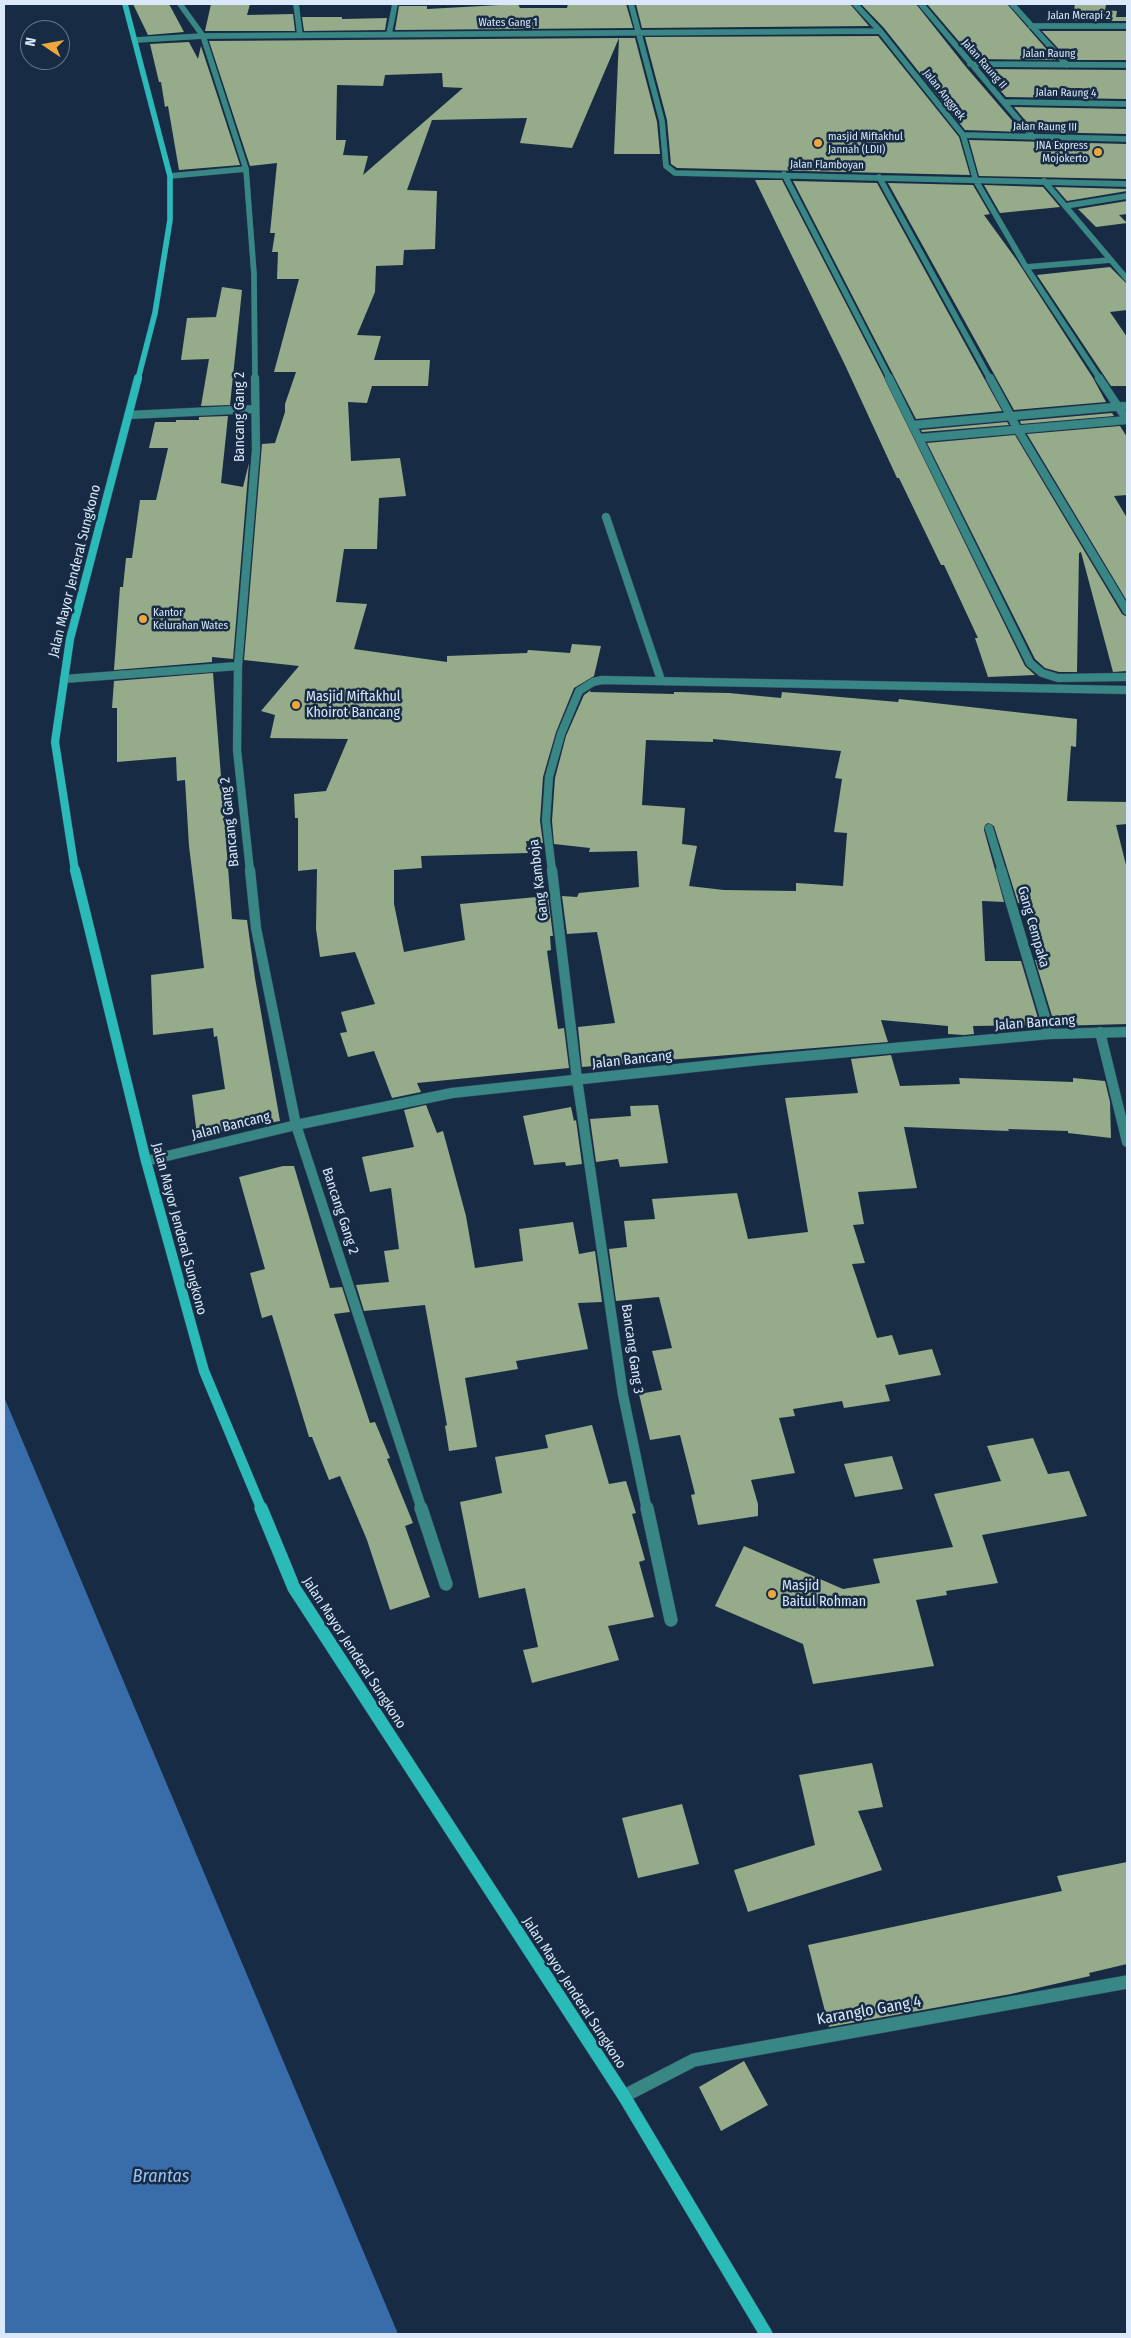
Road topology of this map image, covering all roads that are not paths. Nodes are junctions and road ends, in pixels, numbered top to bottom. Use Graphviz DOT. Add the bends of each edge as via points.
graph roads {
  1 [pos="125,4"];
  2 [pos="180,4"];
  3 [pos="296,4"];
  4 [pos="395,4"];
  5 [pos="631,4"];
  6 [pos="855,4"];
  7 [pos="921,4"];
  8 [pos="1012,4"];
  9 [pos="1031,26"];
  10 [pos="1127,26"];
  11 [pos="880,30"];
  12 [pos="639,32"];
  13 [pos="389,34"];
  14 [pos="300,35"];
  15 [pos="203,36"];
  16 [pos="136,40"];
  17 [pos="970,64"];
  18 [pos="1067,65"];
  19 [pos="1127,65"];
  20 [pos="1004,102"];
  21 [pos="1127,104"];
  22 [pos="963,135"];
  23 [pos="1033,137"];
  24 [pos="1127,139"];
  25 [pos="246,169"];
  26 [pos="784,174"];
  27 [pos="170,176"];
  28 [pos="879,177"];
  29 [pos="976,181"];
  30 [pos="1044,182"];
  31 [pos="1127,184"];
  32 [pos="1127,196"];
  33 [pos="1065,206"];
  34 [pos="1110,260"];
  35 [pos="1026,267"];
  36 [pos="1127,279"];
  37 [pos="1123,406"];
  38 [pos="255,409"];
  39 [pos="129,415"];
  40 [pos="1011,416"];
  41 [pos="1127,420"];
  42 [pos="913,425"];
  43 [pos="1018,430"];
  44 [pos="920,438"];
  45 [pos="606,517"];
  46 [pos="1127,611"];
  47 [pos="238,666"];
  48 [pos="1127,677"];
  49 [pos="64,678"];
  50 [pos="660,680"];
  51 [pos="1127,690"];
  52 [pos="989,828"];
  53 [pos="1100,1032"];
  54 [pos="1127,1032"];
  55 [pos="1050,1034"];
  56 [pos="577,1079"];
  57 [pos="296,1125"];
  58 [pos="1127,1142"];
  59 [pos="146,1161"];
  60 [pos="446,1584"];
  61 [pos="671,1620"];
  62 [pos="1127,1982"];
  63 [pos="624,2096"];
  64 [pos="766,2334"];
  1 -- 16 [label="main road, Jalan Mayor Jenderal Sungkono"];
  2 -- 15 [label="street, Bancang Gang 2"];
  3 -- 14 [label="street"];
  4 -- 13 [label="street"];
  5 -- 12 [label="street"];
  6 -- 11 [label="street, Jalan Anggrek"];
  7 -- 17 [label="street, Jalan Raung II"];
  8 -- 9 [label="street"];
  9 -- 10 [label="street, Jalan Merapi 2"];
  9 -- 18 [label="street"];
  11 -- 12 [label="street, Wates Gang 1"];
  11 -- 22 [label="street, Jalan Anggrek"];
  12 -- 13 [label="street, Wates Gang 1"];
  12 -- 26 [label="street, Jalan Flamboyan" via="662,121 669,170 684,174"];
  13 -- 14 [label="street, Wates Gang 1"];
  14 -- 15 [label="street, Wates Gang 1"];
  15 -- 16 [label="street, Wates Gang 1"];
  15 -- 25 [label="street, Bancang Gang 2"];
  16 -- 27 [label="main road, Jalan Mayor Jenderal Sungkono"];
  17 -- 18 [label="street, Jalan Raung"];
  17 -- 20 [label="street, Jalan Raung II"];
  18 -- 19 [label="street, Jalan Raung"];
  20 -- 21 [label="street, Jalan Raung 4"];
  20 -- 23 [label="street, Jalan Raung II"];
  22 -- 23 [label="street, Jalan Raung III"];
  22 -- 29 [label="street, Jalan Anggrek"];
  23 -- 24 [label="street, Jalan Raung III"];
  25 -- 27 [label="street"];
  25 -- 38 [label="street, Bancang Gang 2" via="254,274"];
  26 -- 28 [label="street, Jalan Flamboyan"];
  26 -- 42 [label="street"];
  27 -- 39 [label="main road, Jalan Mayor Jenderal Sungkono" via="170,220 155,313"];
  28 -- 29 [label="street, Jalan Flamboyan"];
  28 -- 40 [label="street"];
  29 -- 30 [label="street, Jalan Flamboyan"];
  29 -- 35 [label="street, Jalan Anggrek"];
  30 -- 31 [label="street, Jalan Flamboyan"];
  30 -- 33 [label="street"];
  32 -- 33 [label="street"];
  33 -- 34 [label="street"];
  34 -- 35 [label="street"];
  34 -- 36 [label="street"];
  35 -- 37 [label="street, Jalan Anggrek"];
  37 -- 40 [label="street"];
  37 -- 41 [label="street, Jalan Anggrek"];
  38 -- 39 [label="street"];
  38 -- 47 [label="street, Bancang Gang 2" via="256,450"];
  39 -- 49 [label="main road, Jalan Mayor Jenderal Sungkono" via="70,639"];
  40 -- 42 [label="street"];
  40 -- 43 [label="street"];
  41 -- 43 [label="street"];
  42 -- 44 [label="street"];
  43 -- 44 [label="street"];
  43 -- 46 [label="street"];
  44 -- 48 [label="street" via="1035,669 1058,678"];
  45 -- 50 [label="street"];
  47 -- 49 [label="street"];
  47 -- 57 [label="street, Bancang Gang 2" via="237,750 256,928"];
  49 -- 59 [label="main road, Jalan Mayor Jenderal Sungkono" via="55,742 71,853"];
  50 -- 51 [label="street"];
  50 -- 56 [label="street, Gang Kamboja" via="602,680 585,685 561,734 546,797 546,821"];
  52 -- 55 [label="street, Gang Cempaka"];
  53 -- 54 [label="street, Jalan Bancang"];
  53 -- 55 [label="street, Jalan Bancang"];
  53 -- 58 [label="street"];
  55 -- 56 [label="street, Jalan Bancang"];
  56 -- 57 [label="street, Jalan Bancang" via="452,1094"];
  56 -- 61 [label="street, Bancang Gang 3" via="623,1395"];
  57 -- 59 [label="street, Jalan Bancang"];
  57 -- 60 [label="street, Bancang Gang 2"];
  59 -- 63 [label="main road, Jalan Mayor Jenderal Sungkono" via="204,1371 294,1588"];
  62 -- 63 [label="street, Karanglo Gang 4" via="694,2060"];
  63 -- 64 [label="main road, Jalan Mayor Jenderal Sungkono"];
}
